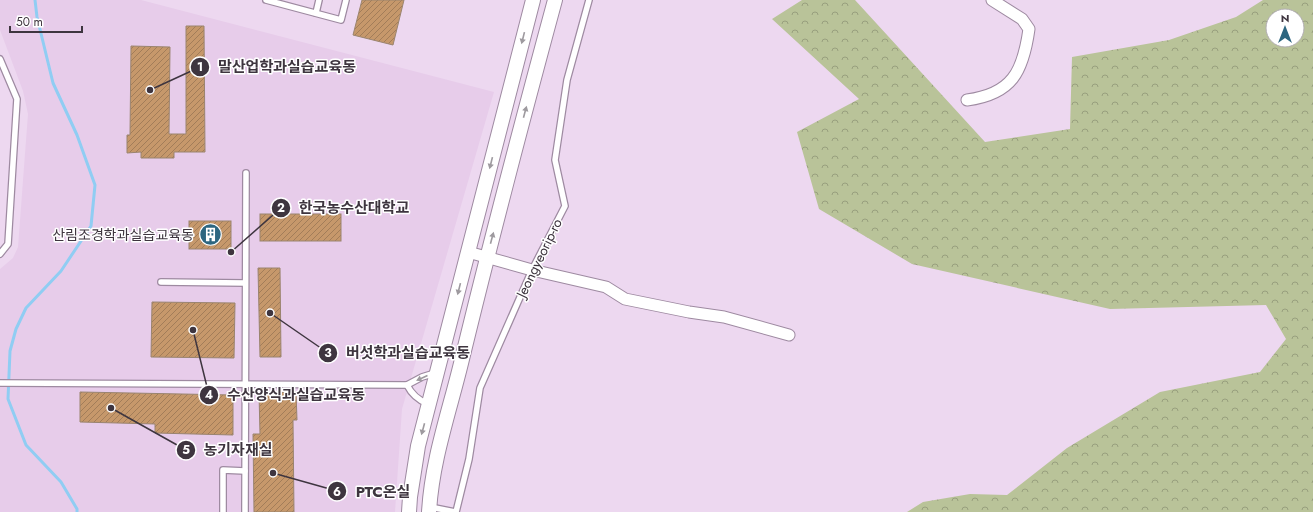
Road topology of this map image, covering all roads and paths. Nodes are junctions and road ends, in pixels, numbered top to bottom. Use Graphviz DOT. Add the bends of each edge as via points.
graph roads {
  1 [pos="266,0"];
  2 [pos="293,0"];
  3 [pos="319,0"];
  4 [pos="346,0"];
  5 [pos="555,0"];
  6 [pos="589,0"];
  7 [pos="992,0"];
  8 [pos="530,3"];
  9 [pos="292,7"];
  10 [pos="316,13"];
  11 [pos="0,59"];
  12 [pos="966,100"];
  13 [pos="246,173"];
  14 [pos="468,252"];
  15 [pos="0,254"];
  16 [pos="486,257"];
  17 [pos="532,270"];
  18 [pos="161,282"];
  19 [pos="245,283"];
  20 [pos="789,335"];
  21 [pos="437,372"];
  22 [pos="458,377"];
  23 [pos="0,383"];
  24 [pos="245,384"];
  25 [pos="406,385"];
  26 [pos="429,404"];
  27 [pos="245,471"];
  28 [pos="429,510"];
  29 [pos="223,512"];
  30 [pos="245,512"];
  31 [pos="409,512"];
  32 [pos="455,512"];
  1 -- 9 [label="lane"];
  2 -- 9 [label="lane"];
  3 -- 10 [label="lane"];
  4 -- 10 [label="lane" via="341,20"];
  16 -- 5 [label="street, Jeongyeorip-ro, one-way"];
  6 -- 17 [label="lane, Jeongyeorip-ro" via="567,80 555,160 565,206"];
  7 -- 12 [label="street" via="1022,19 1029,29 1026,49 1020,69 1012,80 999,90 981,98"];
  8 -- 14 [label="street, one-way"];
  9 -- 10 [label="lane"];
  11 -- 15 [label="lane" via="17,99 8,244"];
  13 -- 19 [label="lane"];
  14 -- 16 [label="street"];
  14 -- 21 [label="street, one-way"];
  16 -- 17 [label="street"];
  16 -- 22 [label="street, Jeongyeorip-ro"];
  17 -- 20 [label="street" via="606,286 625,299 724,318"];
  17 -- 32 [label="lane, Jeongyeorip-ro" via="480,388 469,459"];
  18 -- 19 [label="lane"];
  19 -- 24 [label="lane"];
  21 -- 22 [label="street"];
  21 -- 25 [label="lane, one-way"];
  21 -- 26 [label="street"];
  22 -- 28 [label="street, Jeongyeorip-ro" via="436,460"];
  23 -- 24 [label="lane"];
  24 -- 25 [label="lane"];
  24 -- 27 [label="lane"];
  25 -- 26 [label="lane" via="419,401"];
  26 -- 31 [label="street, one-way" via="418,446"];
  27 -- 29 [label="lane" via="223,470"];
  27 -- 30 [label="lane"];
  28 -- 32 [label="lane, Jeongyeorip-ro"];
}
